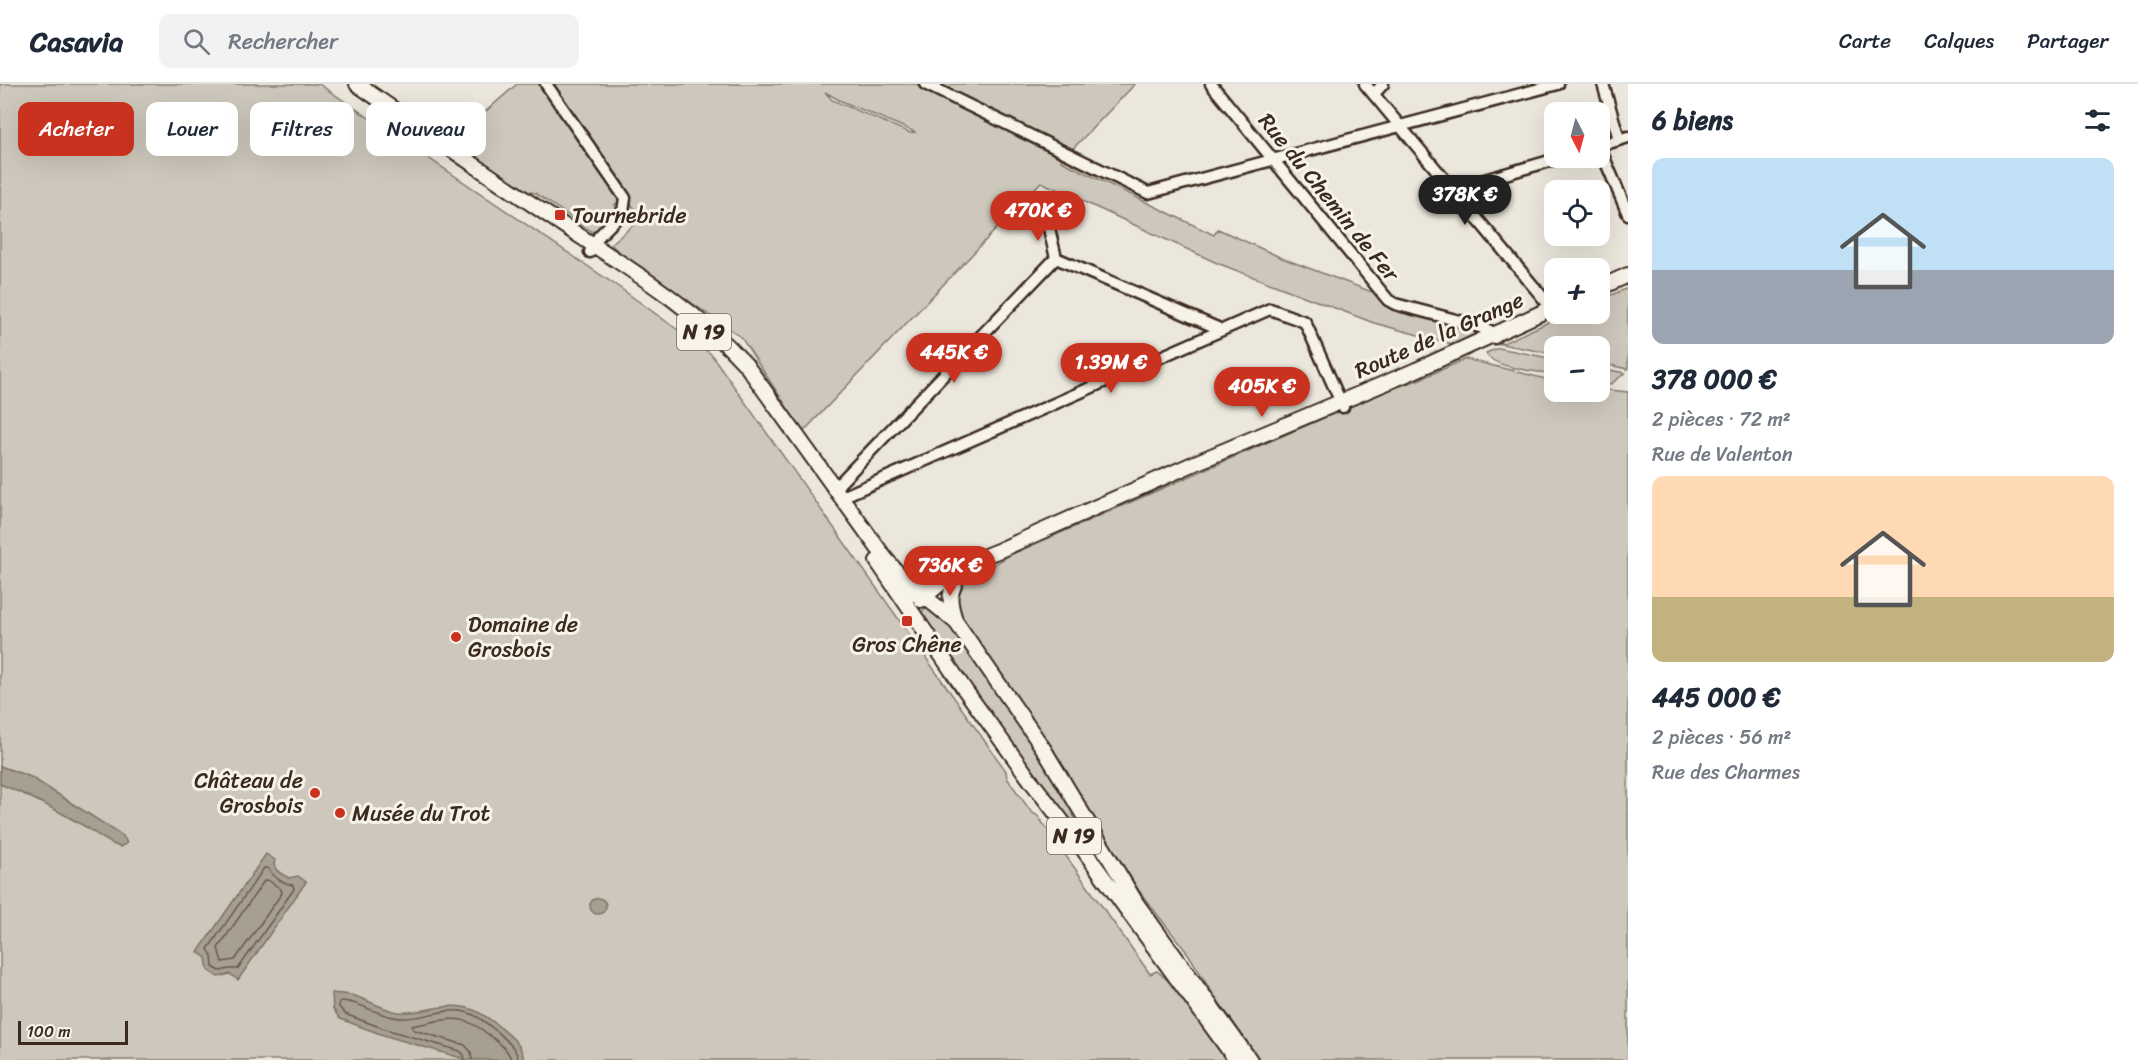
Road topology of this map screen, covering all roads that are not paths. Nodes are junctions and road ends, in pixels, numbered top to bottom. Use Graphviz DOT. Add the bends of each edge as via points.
graph roads {
  1 [pos="343,84"];
  2 [pos="357,84"];
  3 [pos="546,84"];
  4 [pos="925,84"];
  5 [pos="1211,84"];
  6 [pos="1365,84"];
  7 [pos="1383,84"];
  8 [pos="1558,84"];
  9 [pos="1603,84"];
  10 [pos="1547,86"];
  11 [pos="1374,94"];
  12 [pos="1400,126"];
  13 [pos="1623,138"];
  14 [pos="1274,159"];
  15 [pos="1544,163"];
  16 [pos="1608,168"];
  17 [pos="1454,189"];
  18 [pos="1628,214"];
  19 [pos="1047,220"];
  20 [pos="592,248"];
  21 [pos="1056,258"];
  22 [pos="1628,274"];
  23 [pos="1628,281"];
  24 [pos="1610,283"];
  25 [pos="1610,288"];
  26 [pos="1544,299"];
  27 [pos="1544,314"];
  28 [pos="1222,330"];
  29 [pos="1495,337"];
  30 [pos="1342,404"];
  31 [pos="838,492"];
  32 [pos="957,571"];
  33 [pos="930,578"];
  34 [pos="903,579"];
  35 [pos="921,592"];
  36 [pos="908,605"];
  37 [pos="956,622"];
  38 [pos="1236,1060"];
  39 [pos="1250,1060"];
  1 -- 20 [label="main road, N 19"];
  2 -- 20 [label="main road, N 19"];
  3 -- 20 [label="street" via="625,198 623,212"];
  4 -- 14 [label="street" via="1143,192"];
  5 -- 14 [label="street, Rue du Chemin de Fer"];
  6 -- 11 [label="street"];
  7 -- 11 [label="street"];
  8 -- 10 [label="street"];
  9 -- 13 [label="street"];
  10 -- 12 [label="street"];
  11 -- 12 [label="street"];
  12 -- 14 [label="street"];
  12 -- 17 [label="street"];
  14 -- 29 [label="street, Rue du Chemin de Fer" via="1388,300 1475,325"];
  15 -- 17 [label="street"];
  16 -- 18 [label="street"];
  17 -- 26 [label="street"];
  19 -- 21 [label="street"];
  20 -- 31 [label="main road, N 19" via="671,298 730,348"];
  20 -- 36 [label="main road, N 19" via="705,333 733,360"];
  21 -- 28 [label="street"];
  21 -- 31 [label="street"];
  22 -- 24 [label="main road"];
  23 -- 25 [label="main road"];
  27 -- 29 [label="main road, Route de la Grange"];
  28 -- 30 [label="street" via="1270,309 1305,322"];
  28 -- 31 [label="street"];
  29 -- 30 [label="main road, Route de la Grange"];
  30 -- 32 [label="main road, Route de la Grange"];
  31 -- 34 [label="main road, N 19"];
  32 -- 33 [label="main road, Route de la Grange"];
  32 -- 35 [label="main road, Route de la Grange"];
  32 -- 37 [label="main road" via="949,594"];
  33 -- 34 [label="main road"];
  33 -- 35 [label="main road, Route de la Grange"];
  34 -- 35 [label="main road, N 19"];
  35 -- 36 [label="main road"];
  35 -- 37 [label="main road, N 19"];
  36 -- 38 [label="main road, N 19" via="1031,781"];
  37 -- 39 [label="main road, N 19" via="1043,748 1137,904"];
}
